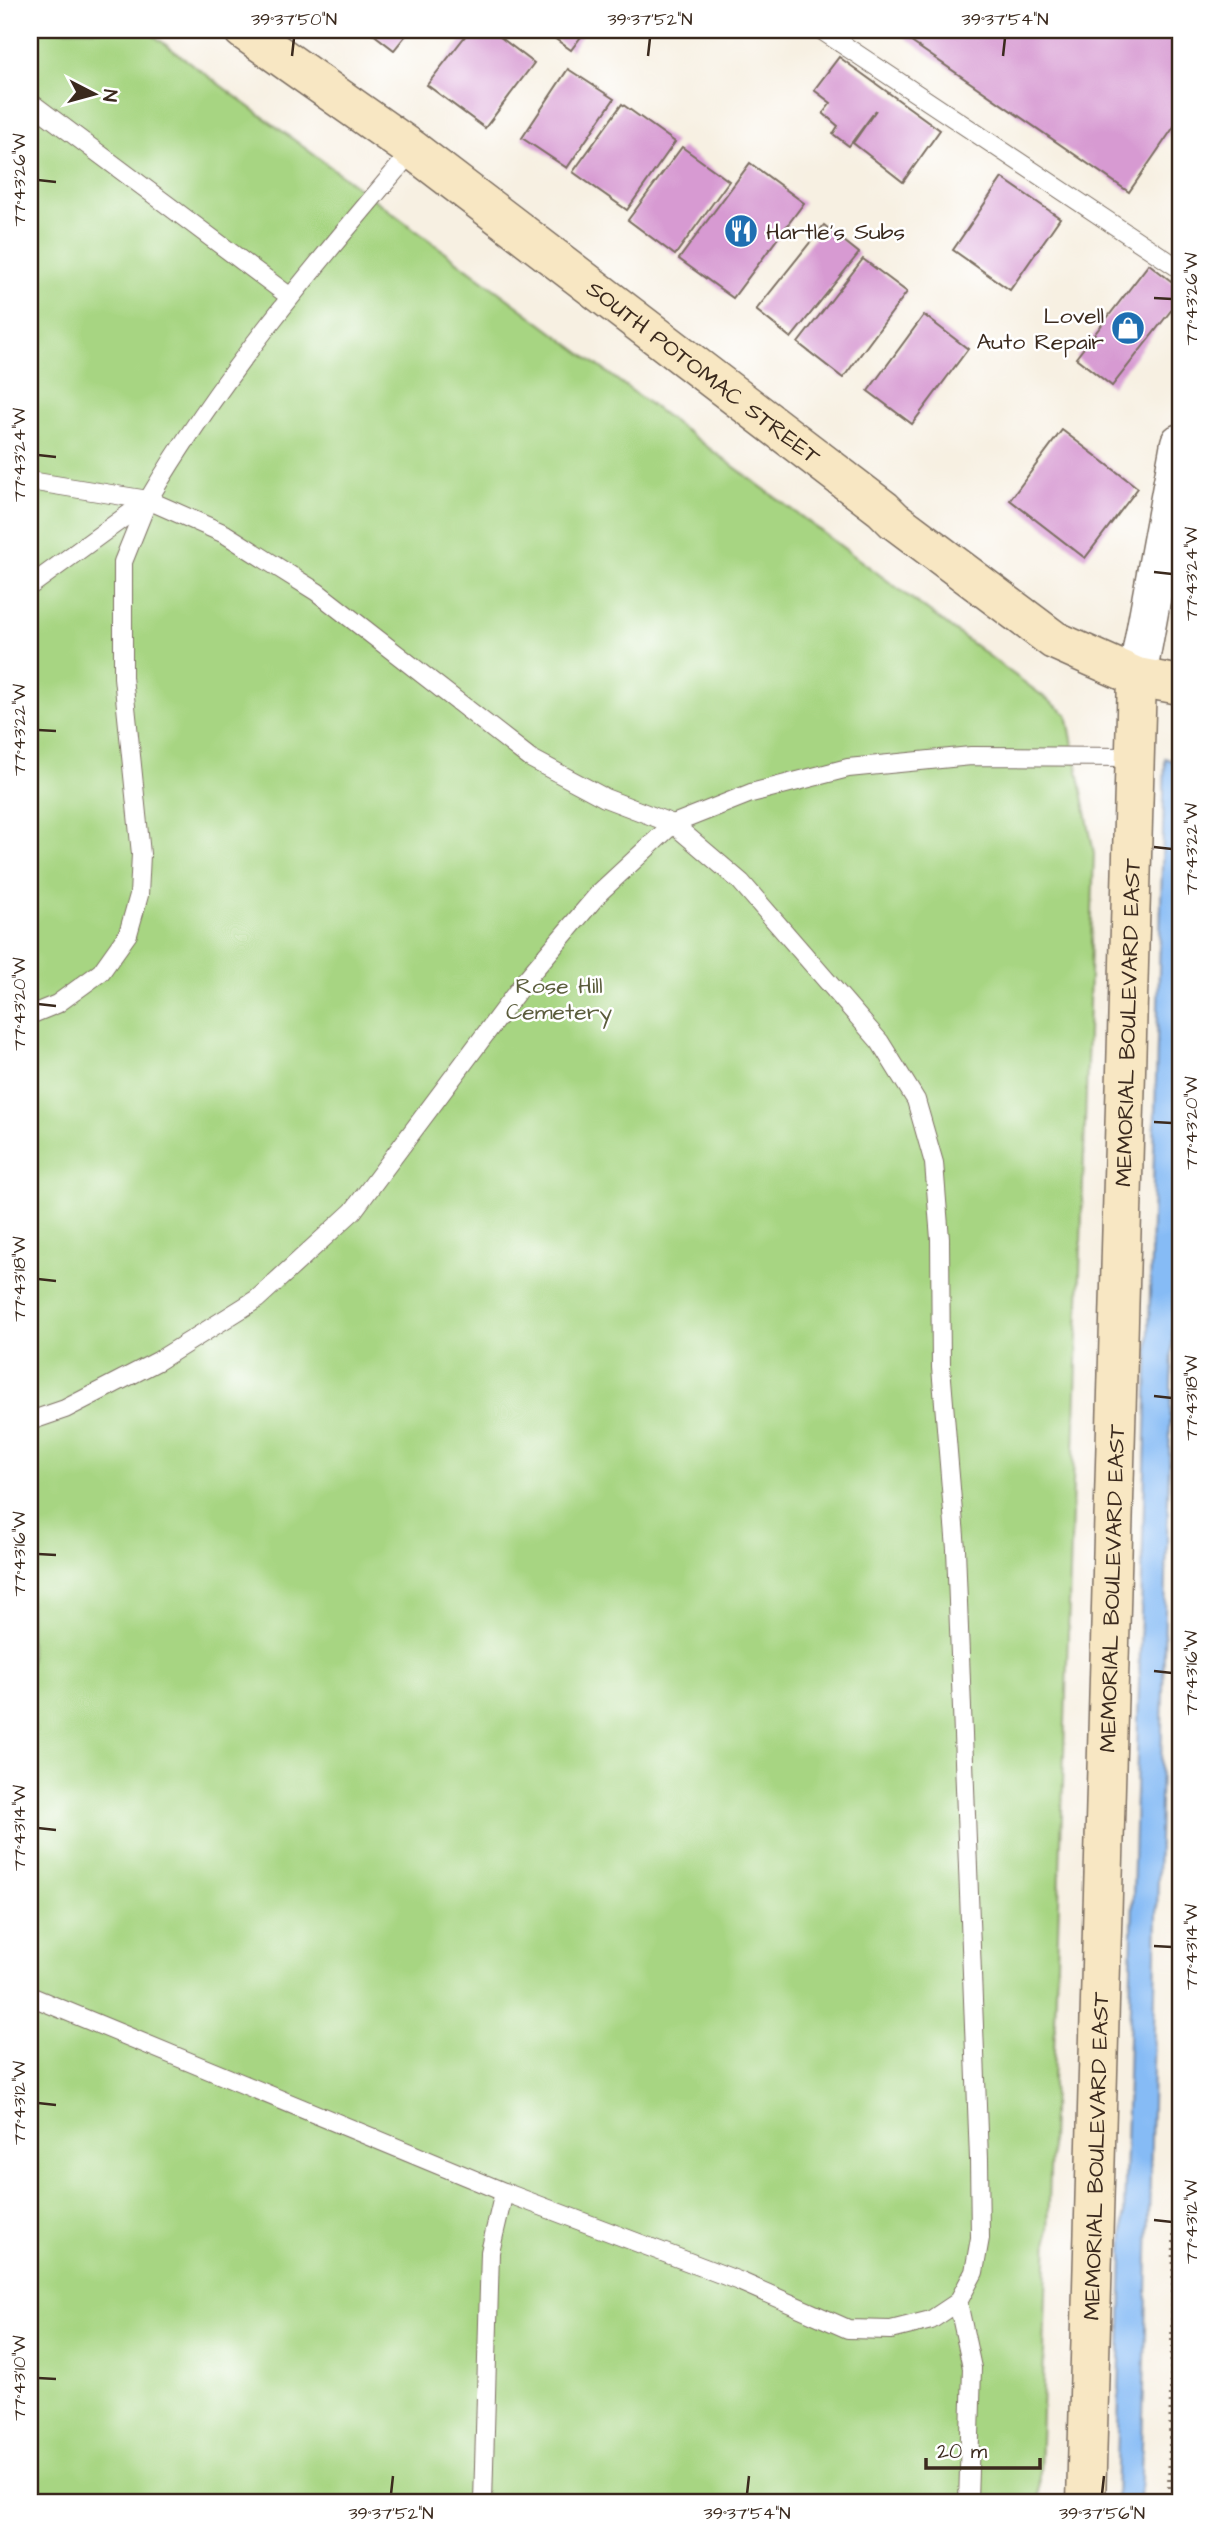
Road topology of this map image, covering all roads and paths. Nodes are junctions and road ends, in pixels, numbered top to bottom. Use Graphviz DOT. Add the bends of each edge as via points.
graph roads {
  1 [pos="243,30"];
  2 [pos="821,30"];
  3 [pos="30,102"];
  4 [pos="413,150"];
  5 [pos="1180,269"];
  6 [pos="289,296"];
  7 [pos="1180,443"];
  8 [pos="30,481"];
  9 [pos="148,500"];
  10 [pos="30,586"];
  11 [pos="1137,677"];
  12 [pos="1180,685"];
  13 [pos="1135,757"];
  14 [pos="673,824"];
  15 [pos="30,1015"];
  16 [pos="30,1421"];
  17 [pos="1180,1960"];
  18 [pos="30,1996"];
  19 [pos="504,2192"];
  20 [pos="958,2302"];
  21 [pos="483,2502"];
  22 [pos="968,2502"];
  23 [pos="1086,2502"];
  24 [pos="1168,2502"];
  1 -- 4 [label="main road, SOUTH POTOMAC STREET"];
  2 -- 5 [label="lane"];
  3 -- 6 [label="lane"];
  4 -- 6 [label="lane"];
  4 -- 11 [label="main road, SOUTH POTOMAC STREET" via="1054,640"];
  6 -- 9 [label="lane" via="180,445"];
  7 -- 11 [label="street"];
  8 -- 9 [label="lane"];
  9 -- 10 [label="lane"];
  9 -- 14 [label="lane" via="225,534 317,592 530,758 605,798"];
  9 -- 15 [label="lane" via="123,562 123,677 141,853 139,895 128,934 101,972 57,1004"];
  11 -- 12 [label="main road, SOUTH POTOMAC STREET"];
  11 -- 13 [label="main road, MEMORIAL BOULEVARD EAST"];
  13 -- 14 [label="lane" via="971,756 848,768 751,793"];
  13 -- 23 [label="main road, MEMORIAL BOULEVARD EAST"];
  14 -- 16 [label="lane" via="600,892 528,977 353,1210 257,1299 158,1361 65,1409"];
  14 -- 20 [label="lane" via="741,881 880,1042 916,1100 934,1163 942,1367 956,1549 979,2159 980,2238 974,2273"];
  17 -- 24 [label="path"];
  18 -- 19 [label="lane"];
  19 -- 20 [label="lane" via="739,2281 848,2329 891,2330 931,2320"];
  19 -- 21 [label="lane" via="490,2252"];
  20 -- 22 [label="lane" via="972,2368"];
}
